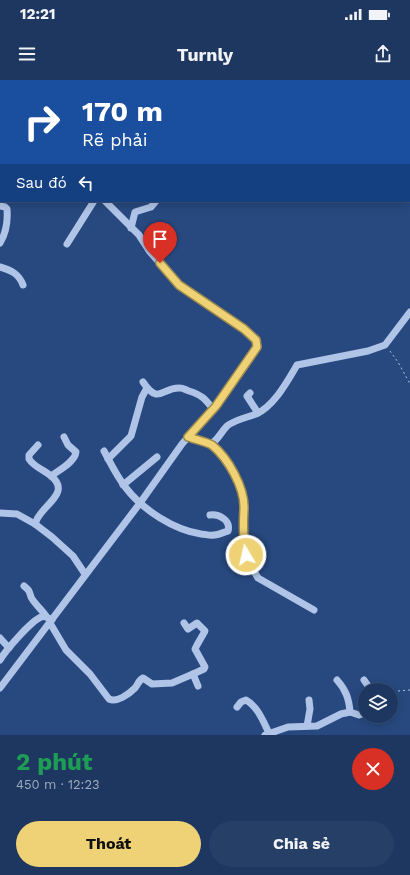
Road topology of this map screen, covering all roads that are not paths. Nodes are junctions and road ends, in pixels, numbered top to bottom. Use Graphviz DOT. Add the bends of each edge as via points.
graph roads {
  1 [pos="93,202"];
  2 [pos="106,202"];
  3 [pos="155,202"];
  4 [pos="0,206"];
  5 [pos="131,228"];
  6 [pos="0,243"];
  7 [pos="67,244"];
  8 [pos="0,267"];
  9 [pos="23,284"];
  10 [pos="410,312"];
  11 [pos="250,393"];
  12 [pos="213,409"];
  13 [pos="258,413"];
  14 [pos="64,437"];
  15 [pos="188,437"];
  16 [pos="211,444"];
  17 [pos="38,446"];
  18 [pos="104,451"];
  19 [pos="157,457"];
  20 [pos="108,459"];
  21 [pos="51,476"];
  22 [pos="123,484"];
  23 [pos="140,503"];
  24 [pos="0,513"];
  25 [pos="210,515"];
  26 [pos="35,524"];
  27 [pos="85,574"];
  28 [pos="24,586"];
  29 [pos="314,610"];
  30 [pos="49,619"];
  31 [pos="184,623"];
  32 [pos="0,638"];
  33 [pos="9,648"];
  34 [pos="0,660"];
  35 [pos="193,674"];
  36 [pos="337,680"];
  37 [pos="364,680"];
  38 [pos="366,683"];
  39 [pos="198,686"];
  40 [pos="0,688"];
  41 [pos="309,700"];
  42 [pos="237,707"];
  43 [pos="350,712"];
  44 [pos="358,715"];
  45 [pos="307,726"];
  46 [pos="267,734"];
  1 -- 7 [label="street"];
  2 -- 5 [label="street"];
  3 -- 5 [label="street" via="151,207 135,212"];
  4 -- 6 [label="street" via="7,209 5,234"];
  5 -- 12 [label="street" via="179,285 256,340 257,347"];
  8 -- 9 [label="street" via="14,272"];
  10 -- 13 [label="street" via="385,345 368,351 297,365 271,402"];
  11 -- 13 [label="street" via="247,396 248,400"];
  12 -- 15 [label="street"];
  12 -- 20 [label="street" via="202,396 181,388 155,394 145,385 131,436"];
  13 -- 16 [label="street" via="226,427"];
  14 -- 21 [label="street" via="76,455"];
  15 -- 16 [label="street"];
  15 -- 23 [label="street"];
  16 -- 29 [label="street" via="238,480 244,509 243,538 252,570 258,578"];
  17 -- 21 [label="street" via="28,459"];
  18 -- 20 [label="street"];
  19 -- 22 [label="street"];
  20 -- 22 [label="street"];
  21 -- 26 [label="street" via="59,484 59,489"];
  22 -- 23 [label="street"];
  23 -- 25 [label="street" via="177,527 192,532 213,536 228,531 229,525 224,518"];
  23 -- 27 [label="street"];
  24 -- 26 [label="street" via="17,514"];
  26 -- 27 [label="street" via="73,556"];
  27 -- 30 [label="street"];
  28 -- 30 [label="street"];
  30 -- 33 [label="street" via="41,617 34,622"];
  30 -- 35 [label="street" via="66,650 90,674 111,701 135,688 144,678 152,684 172,682"];
  30 -- 40 [label="street"];
  31 -- 35 [label="street" via="188,629 197,623 200,624 205,631 195,649 205,667"];
  32 -- 33 [label="street"];
  33 -- 34 [label="street"];
  35 -- 39 [label="street"];
  36 -- 43 [label="street" via="349,698"];
  37 -- 38 [label="street"];
  41 -- 45 [label="street"];
  42 -- 46 [label="street" via="246,700 251,703 260,715"];
  43 -- 44 [label="street"];
  43 -- 45 [label="street" via="317,726"];
  45 -- 46 [label="street" via="288,727"];
}
